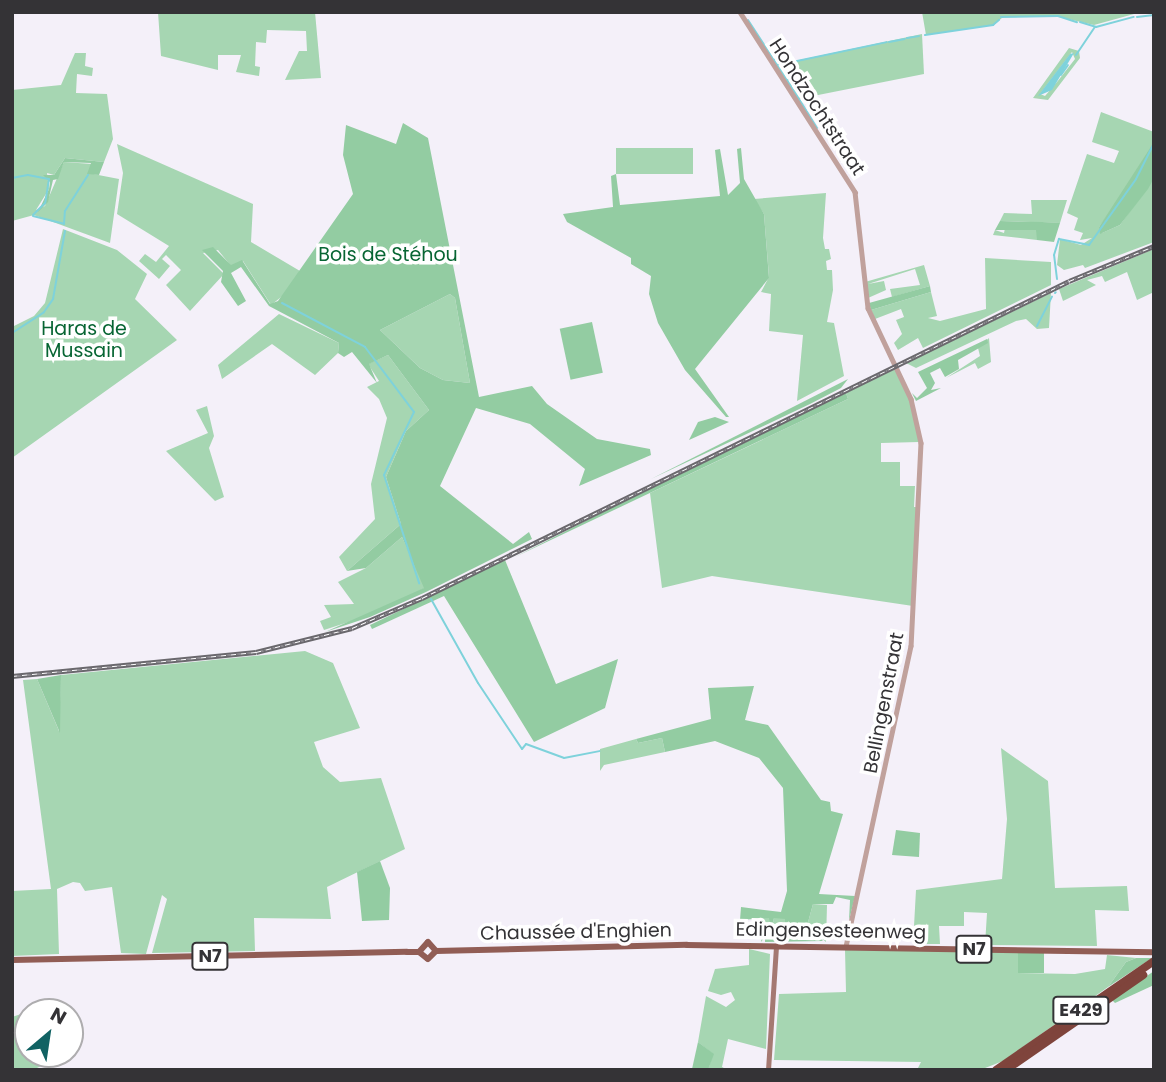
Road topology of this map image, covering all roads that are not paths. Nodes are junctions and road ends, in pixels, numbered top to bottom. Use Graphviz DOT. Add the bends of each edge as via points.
graph roads {
  1 [pos="740,12"];
  2 [pos="922,462"];
  3 [pos="717,945"];
  4 [pos="776,946"];
  5 [pos="846,947"];
  6 [pos="419,951"];
  7 [pos="436,951"];
  8 [pos="1154,952"];
  9 [pos="12,960"];
  10 [pos="1154,961"];
  11 [pos="1154,968"];
  12 [pos="768,1070"];
  13 [pos="996,1070"];
  14 [pos="1006,1070"];
  1 -- 2 [label="street, Hondzochtstraat" via="857,198 866,302 914,406"];
  2 -- 5 [label="street, Bellingenstraat" via="911,646"];
  3 -- 4 [label="main road, Edingensesteenweg / N7"];
  3 -- 7 [label="main road, Chaussée d'Enghien / N7"];
  4 -- 5 [label="main road, Edingensesteenweg / N7"];
  4 -- 12 [label="main road"];
  5 -- 8 [label="main road, Edingensesteenweg / N7"];
  6 -- 7 [label="main road, Chaussée d'Enghien" via="428,959"];
  6 -- 7 [label="main road, Chaussée d'Enghien" via="428,942"];
  6 -- 9 [label="main road, Chaussée d'Enghien / N7"];
  10 -- 13 [label="highway, E429"];
  11 -- 14 [label="highway, E429"];
}
